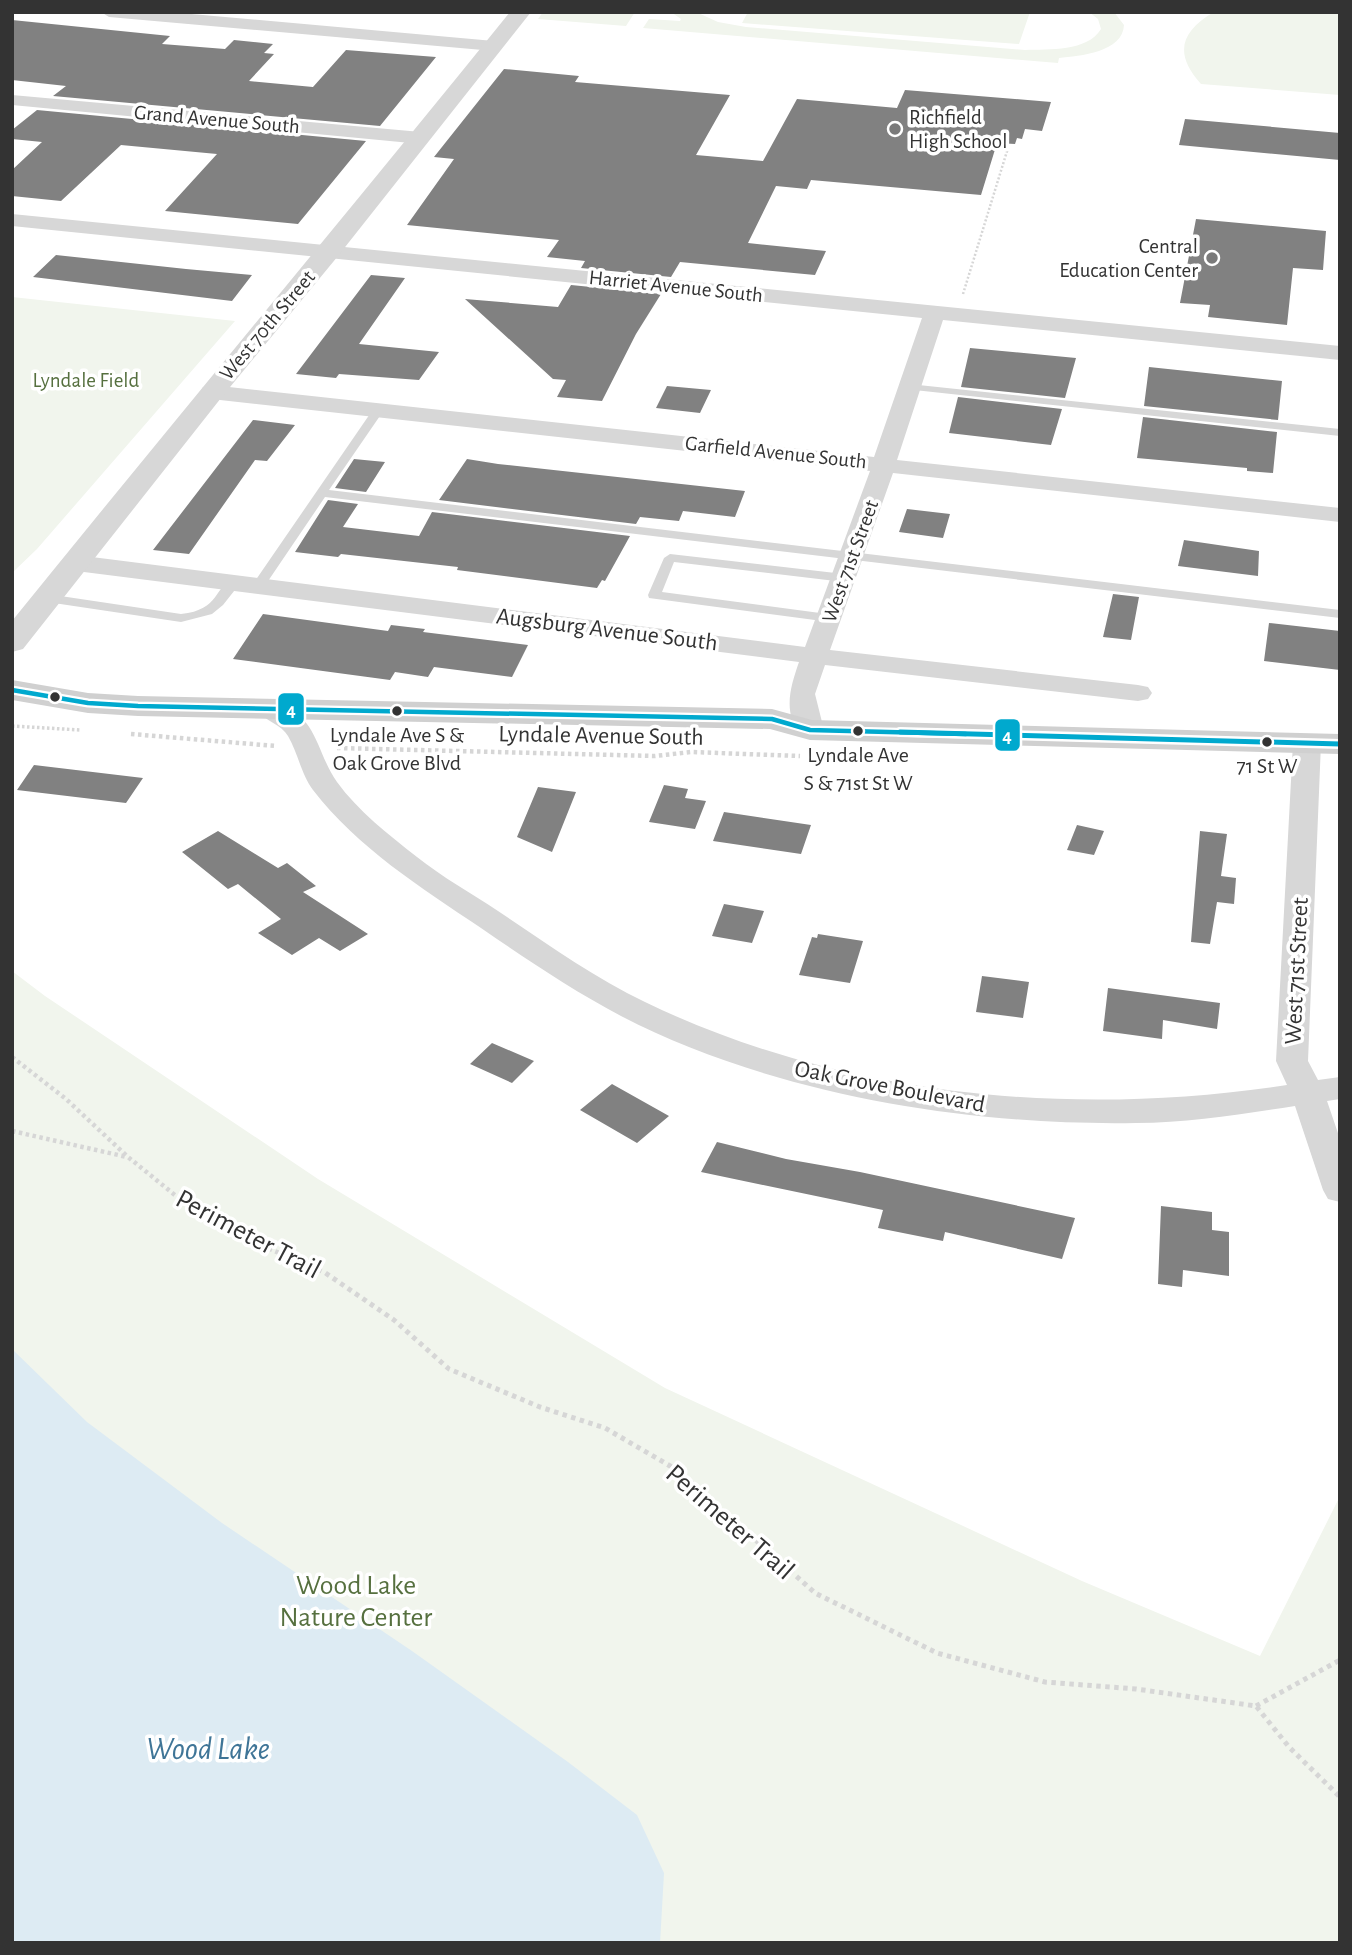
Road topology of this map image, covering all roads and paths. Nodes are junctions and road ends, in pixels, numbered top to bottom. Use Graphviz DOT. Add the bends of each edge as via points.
graph roads {
  1 [pos="109,12"];
  2 [pos="501,28"];
  3 [pos="12,100"];
  4 [pos="421,138"];
  5 [pos="1008,148"];
  6 [pos="12,220"];
  7 [pos="330,251"];
  8 [pos="963,295"];
  9 [pos="934,313"];
  10 [pos="1340,353"];
  11 [pos="909,387"];
  12 [pos="211,392"];
  13 [pos="378,410"];
  14 [pos="1340,433"];
  15 [pos="884,464"];
  16 [pos="323,493"];
  17 [pos="1340,515"];
  18 [pos="76,563"];
  19 [pos="848,567"];
  20 [pos="248,583"];
  21 [pos="47,598"];
  22 [pos="1340,614"];
  23 [pos="830,618"];
  24 [pos="13,640"];
  25 [pos="816,656"];
  26 [pos="12,690"];
  27 [pos="1138,693"];
  28 [pos="271,710"];
  29 [pos="12,713"];
  30 [pos="12,726"];
  31 [pos="810,730"];
  32 [pos="87,731"];
  33 [pos="128,734"];
  34 [pos="290,738"];
  35 [pos="1307,743"];
  36 [pos="1340,744"];
  37 [pos="12,1057"];
  38 [pos="1340,1088"];
  39 [pos="1307,1093"];
  40 [pos="12,1131"];
  41 [pos="128,1157"];
  42 [pos="1340,1190"];
  43 [pos="1340,1660"];
  44 [pos="1256,1706"];
  45 [pos="1340,1797"];
  1 -- 2 [label="street"];
  2 -- 4 [label="street, West 70th Street"];
  3 -- 4 [label="street, Grand Avenue South"];
  4 -- 7 [label="street, West 70th Street"];
  5 -- 8 [label="path"];
  6 -- 7 [label="street, Harriet Avenue South"];
  7 -- 9 [label="street, Harriet Avenue South"];
  7 -- 12 [label="street, West 70th Street"];
  9 -- 10 [label="street, Harriet Avenue South"];
  9 -- 11 [label="street, West 71st Street"];
  11 -- 14 [label="lane"];
  11 -- 15 [label="street, West 71st Street"];
  12 -- 13 [label="street, Garfield Avenue South"];
  12 -- 18 [label="street, West 70th Street"];
  13 -- 15 [label="street, Garfield Avenue South"];
  13 -- 16 [label="lane"];
  15 -- 17 [label="street, Garfield Avenue South"];
  15 -- 19 [label="street, West 71st Street"];
  16 -- 19 [label="lane"];
  16 -- 20 [label="lane"];
  18 -- 20 [label="street, Augsburg Avenue South"];
  18 -- 21 [label="street, West 70th Street"];
  19 -- 22 [label="lane"];
  19 -- 23 [label="street, West 71st Street"];
  19 -- 23 [label="lane" via="670,558 654,595"];
  20 -- 21 [label="lane" via="197,617"];
  20 -- 25 [label="street, Augsburg Avenue South"];
  21 -- 24 [label="street, West 70th Street"];
  23 -- 25 [label="street, West 71st Street"];
  25 -- 27 [label="street, Augsburg Avenue South"];
  25 -- 31 [label="street, West 71st Street" via="801,694"];
  26 -- 28 [label="main road, Lyndale Avenue South" via="89,703"];
  28 -- 31 [label="main road, Lyndale Avenue South" via="772,719"];
  28 -- 34 [label="street"];
  29 -- 34 [label="main road, Lyndale Avenue South"];
  30 -- 32 [label="path"];
  31 -- 34 [label="main road, Lyndale Avenue South" via="780,738"];
  31 -- 35 [label="main road, Lyndale Avenue South"];
  33 -- 34 [label="path"];
  34 -- 39 [label="street, Oak Grove Boulevard" via="360,825 408,865 568,972 633,1009 720,1046 817,1077 922,1097 1030,1110 1138,1112"];
  35 -- 36 [label="main road, Lyndale Avenue South"];
  35 -- 39 [label="street, West 71st Street" via="1292,1061"];
  37 -- 41 [label="path, Perimeter Trail"];
  38 -- 39 [label="street, Oak Grove Boulevard"];
  39 -- 42 [label="street, West 71st Street"];
  40 -- 41 [label="path"];
  41 -- 44 [label="path, Perimeter Trail" via="181,1200 260,1245 324,1272 394,1320 449,1369 605,1428 677,1469 815,1593 937,1653 1045,1682"];
  43 -- 44 [label="path"];
  44 -- 45 [label="path" via="1289,1747"];
}
